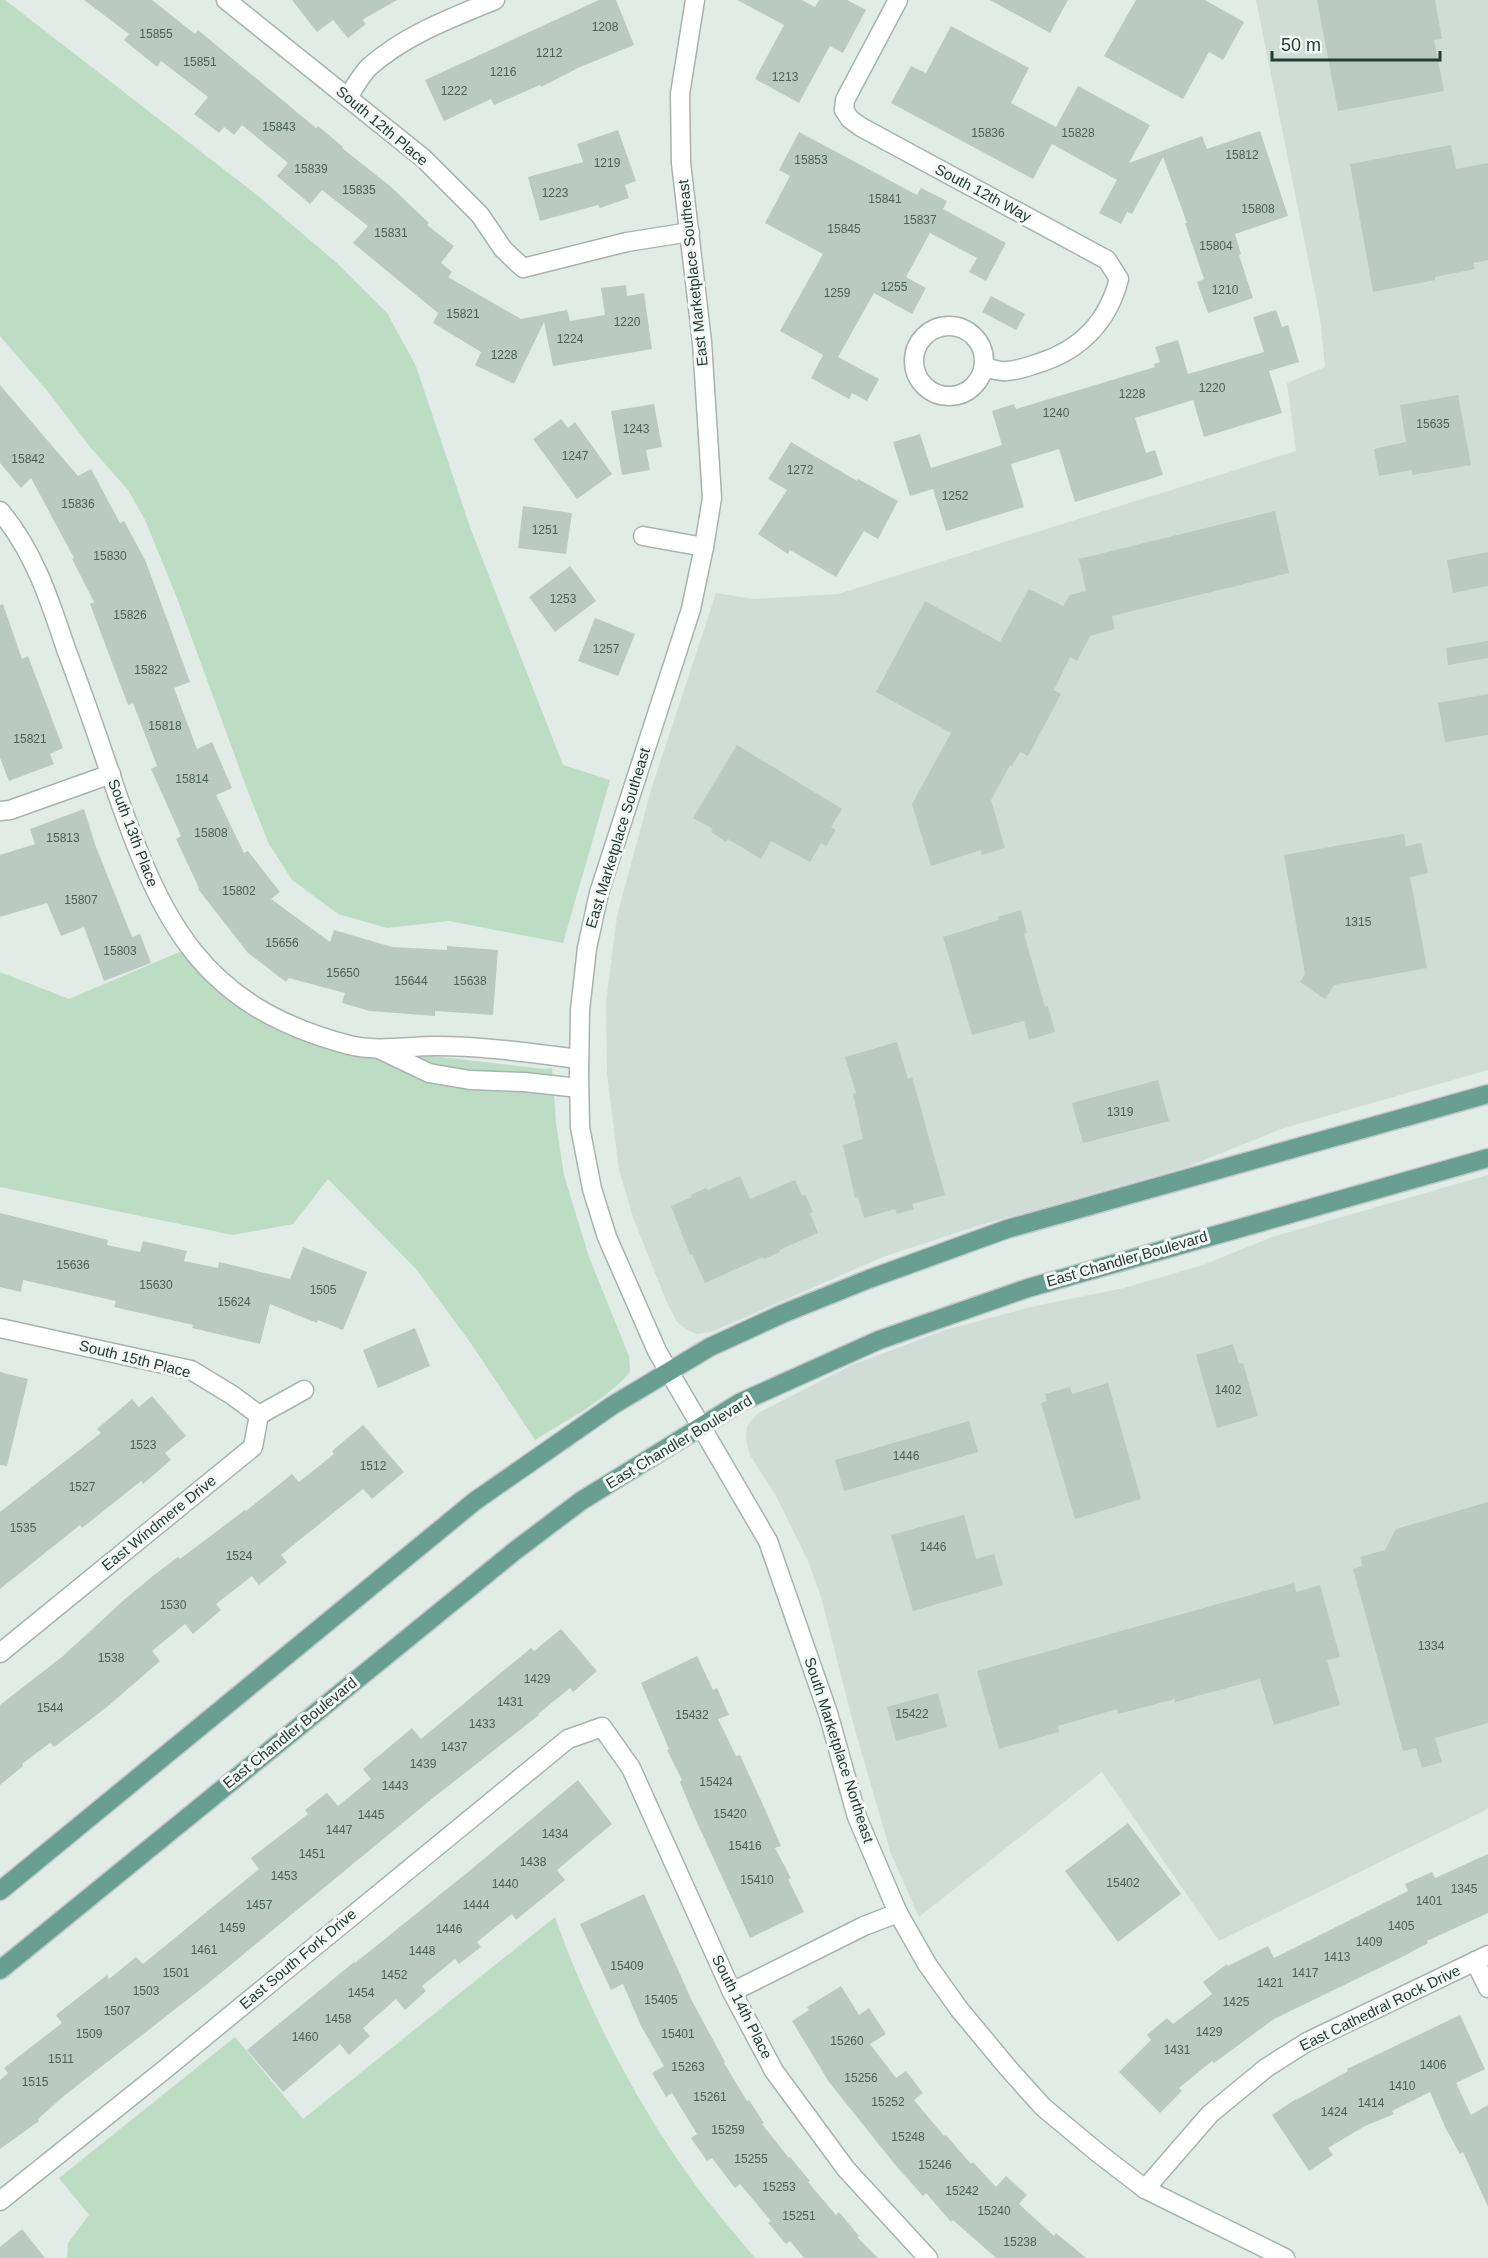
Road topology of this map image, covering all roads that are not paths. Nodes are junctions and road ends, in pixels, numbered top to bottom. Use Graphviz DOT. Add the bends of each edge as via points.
graph roads {
  1 [pos="226,0"];
  2 [pos="495,0"];
  3 [pos="695,0"];
  4 [pos="898,0"];
  5 [pos="348,97"];
  6 [pos="690,232"];
  7 [pos="984,367"];
  8 [pos="0,511"];
  9 [pos="643,536"];
  10 [pos="704,547"];
  11 [pos="111,774"];
  12 [pos="0,811"];
  13 [pos="380,1050"];
  14 [pos="579,1059"];
  15 [pos="579,1088"];
  16 [pos="1488,1094"];
  17 [pos="1488,1158"];
  18 [pos="0,1328"];
  19 [pos="669,1372"];
  20 [pos="304,1390"];
  21 [pos="259,1415"];
  22 [pos="702,1426"];
  23 [pos="0,1653"];
  24 [pos="602,1727"];
  25 [pos="0,1891"];
  26 [pos="898,1913"];
  27 [pos="1481,1958"];
  28 [pos="0,1970"];
  29 [pos="1488,1988"];
  30 [pos="732,1992"];
  31 [pos="1145,2189"];
  32 [pos="0,2201"];
  33 [pos="928,2258"];
  34 [pos="1285,2258"];
  1 -- 5 [label="street, South 12th Place"];
  2 -- 5 [label="street" via="405,40 368,68"];
  3 -- 6 [label="street, East Marketplace Southeast" via="680,94 681,162"];
  4 -- 7 [label="street, South 12th Way" via="845,100 844,110 850,119 1107,260 1119,279 1095,330 1079,344 1055,358 1006,372"];
  5 -- 6 [label="street, South 12th Place" via="423,158 480,215 502,249 523,268 627,242"];
  6 -- 10 [label="street, East Marketplace Southeast" via="712,498"];
  8 -- 11 [label="street, South 13th Place" via="14,527 44,584"];
  9 -- 10 [label="street"];
  10 -- 14 [label="street, East Marketplace Southeast" via="691,609 599,893 587,948"];
  11 -- 12 [label="street"];
  11 -- 13 [label="street, South 13th Place" via="156,894 172,925 202,963 230,988 278,1020 302,1031"];
  13 -- 14 [label="street, South 13th Place" via="447,1047"];
  13 -- 15 [label="street, South 13th Place" via="429,1073"];
  14 -- 15 [label="street, East Marketplace Southeast"];
  15 -- 19 [label="street, East Marketplace Southeast" via="580,1127 592,1189 607,1237"];
  16 -- 19 [label="main road" via="1007,1229 782,1314 710,1347"];
  17 -- 22 [label="main road, East Chandler Boulevard" via="1028,1288 868,1345 741,1402"];
  18 -- 21 [label="street, South 15th Place" via="191,1370"];
  19 -- 22 [label="street, South Marketplace Northeast"];
  19 -- 25 [label="main road" via="613,1405 476,1502"];
  20 -- 21 [label="street"];
  21 -- 23 [label="street, East Windmere Drive" via="253,1447"];
  22 -- 26 [label="street, South Marketplace Northeast" via="768,1541 828,1713 857,1817"];
  22 -- 28 [label="main road, East Chandler Boulevard" via="581,1501 525,1543"];
  24 -- 30 [label="street, South 14th Place" via="631,1768"];
  24 -- 32 [label="street, East South Fork Drive" via="568,1739"];
  26 -- 30 [label="street"];
  26 -- 31 [label="street, South Marketplace Northeast" via="959,2009 1008,2068 1043,2106"];
  27 -- 29 [label="street"];
  27 -- 31 [label="street, East Cathedral Rock Drive" via="1307,2042 1266,2068 1210,2114"];
  30 -- 33 [label="street, South 14th Place" via="774,2071 846,2169"];
  31 -- 34 [label="street, South Marketplace Northeast"];
}
